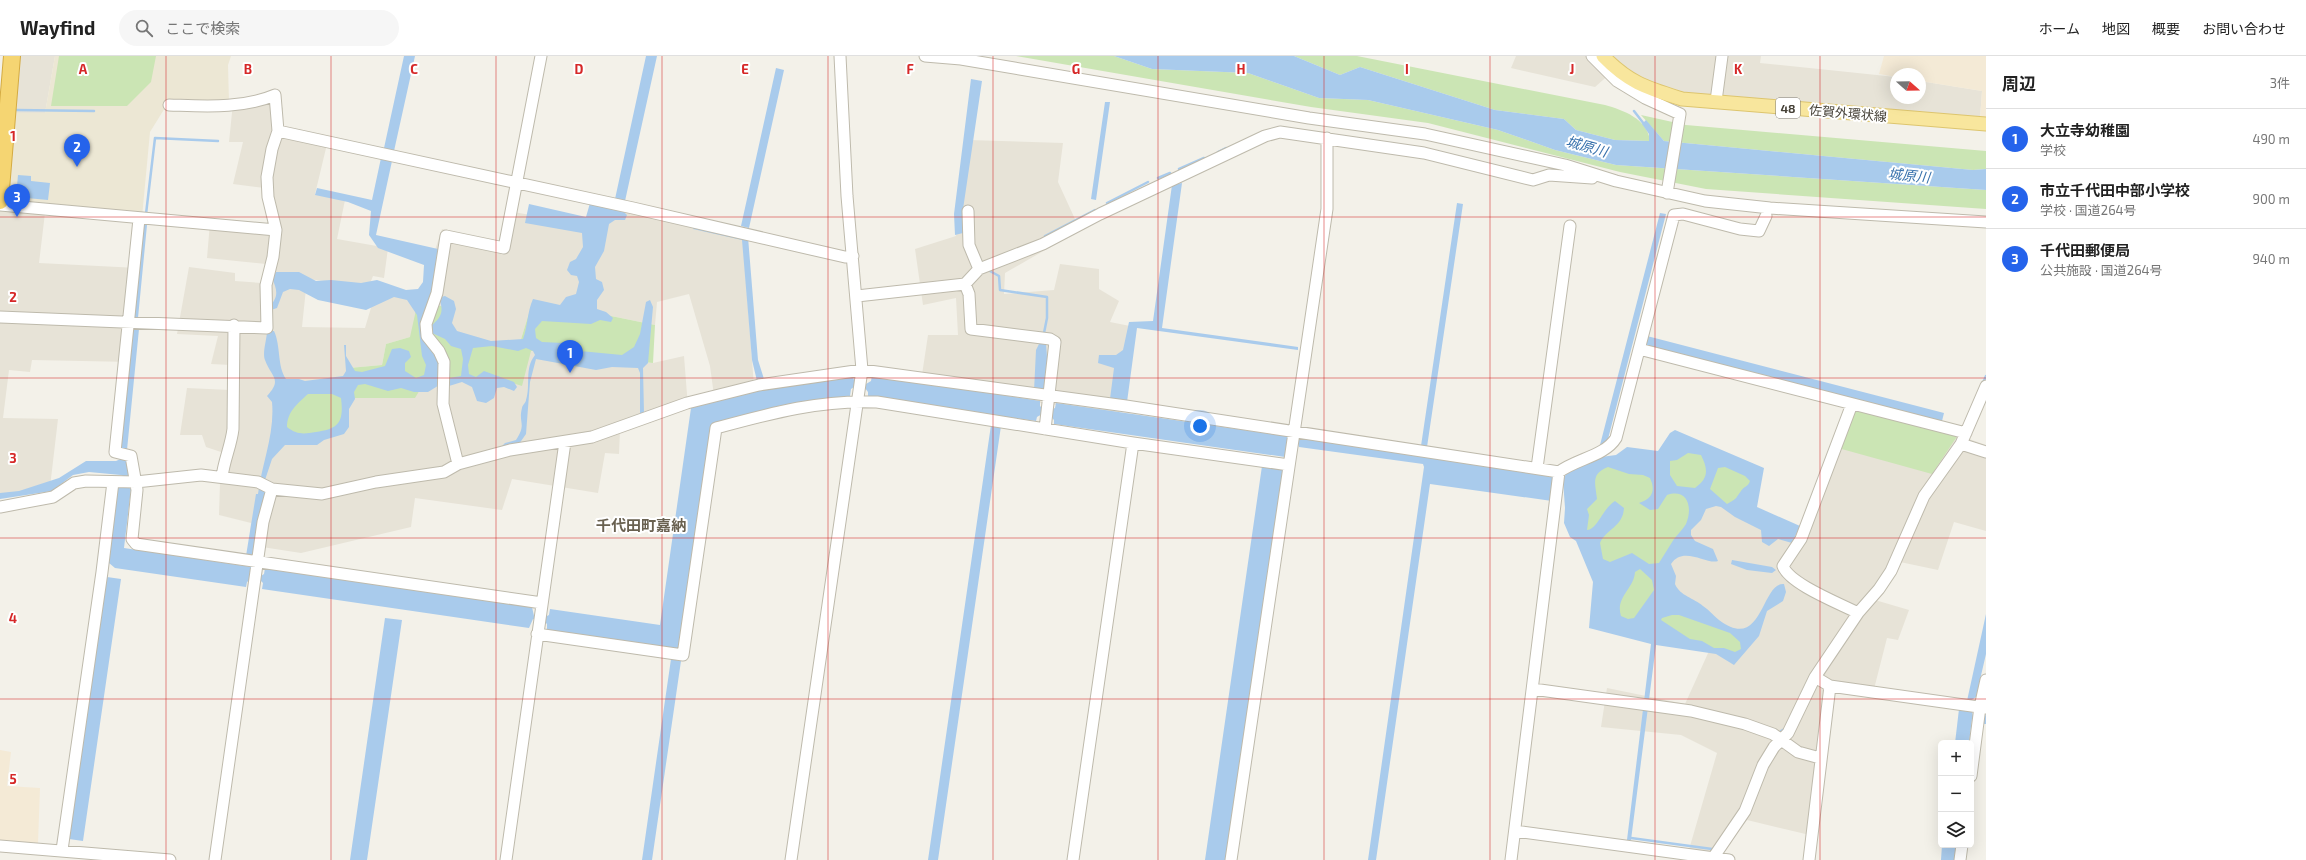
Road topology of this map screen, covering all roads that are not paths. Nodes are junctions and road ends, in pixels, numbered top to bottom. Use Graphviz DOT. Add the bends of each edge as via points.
graph roads {
  1 [pos="12,56"];
  2 [pos="541,56"];
  3 [pos="840,56"];
  4 [pos="925,56"];
  5 [pos="1592,56"];
  6 [pos="1604,56"];
  7 [pos="1722,56"];
  8 [pos="1716,101"];
  9 [pos="169,105"];
  10 [pos="1986,124"];
  11 [pos="278,131"];
  12 [pos="1327,138"];
  13 [pos="1616,181"];
  14 [pos="517,183"];
  15 [pos="1667,193"];
  16 [pos="0,201"];
  17 [pos="0,205"];
  18 [pos="968,211"];
  19 [pos="1766,216"];
  20 [pos="139,219"];
  21 [pos="1967,221"];
  22 [pos="1986,222"];
  23 [pos="1570,226"];
  24 [pos="1986,227"];
  25 [pos="276,230"];
  26 [pos="853,256"];
  27 [pos="979,269"];
  28 [pos="965,284"];
  29 [pos="856,296"];
  30 [pos="0,317"];
  31 [pos="128,324"];
  32 [pos="234,326"];
  33 [pos="1639,349"];
  34 [pos="862,370"];
  35 [pos="1986,386"];
  36 [pos="859,401"];
  37 [pos="1852,404"];
  38 [pos="1048,407"];
  39 [pos="1045,429"];
  40 [pos="1966,433"];
  41 [pos="1293,438"];
  42 [pos="565,442"];
  43 [pos="1133,443"];
  44 [pos="1961,444"];
  45 [pos="1986,452"];
  46 [pos="458,464"];
  47 [pos="1289,465"];
  48 [pos="1537,468"];
  49 [pos="1559,472"];
  50 [pos="222,477"];
  51 [pos="126,482"];
  52 [pos="266,485"];
  53 [pos="0,507"];
  54 [pos="257,573"];
  55 [pos="542,603"];
  56 [pos="1858,613"];
  57 [pos="537,634"];
  58 [pos="1815,677"];
  59 [pos="1986,680"];
  60 [pos="1830,686"];
  61 [pos="1533,689"];
  62 [pos="1981,713"];
  63 [pos="1781,740"];
  64 [pos="1974,757"];
  65 [pos="1820,758"];
  66 [pos="1515,832"];
  67 [pos="0,846"];
  68 [pos="1962,848"];
  69 [pos="62,850"];
  70 [pos="1713,858"];
  71 [pos="170,860"];
  72 [pos="215,860"];
  73 [pos="506,860"];
  74 [pos="791,860"];
  75 [pos="1073,860"];
  76 [pos="1231,860"];
  77 [pos="1511,860"];
  78 [pos="1729,860"];
  79 [pos="1809,860"];
  80 [pos="1960,860"];
  1 -- 16 [label="highway"];
  2 -- 14 [label="street"];
  3 -- 26 [label="street" via="847,196"];
  4 -- 13 [label="street" via="1302,117 1425,134 1565,165"];
  5 -- 15 [label="street" via="1617,80 1645,98 1680,114"];
  6 -- 8 [label="main road, 佐賀外環状線 / 48" via="1619,72 1643,87 1682,99"];
  7 -- 8 [label="street"];
  8 -- 10 [label="main road, 佐賀外環状線 / 48"];
  9 -- 11 [label="street" via="222,106 264,100 275,95"];
  11 -- 14 [label="street"];
  11 -- 25 [label="street" via="267,177 268,197"];
  12 -- 13 [label="street" via="1424,153 1533,180 1549,175"];
  12 -- 27 [label="street" via="1280,132 1266,136 1100,214 1043,244"];
  12 -- 41 [label="street" via="1327,209"];
  13 -- 15 [label="street"];
  14 -- 26 [label="street" via="845,257"];
  14 -- 46 [label="street" via="504,248 446,236 436,297 426,324 427,336 444,362 443,404"];
  15 -- 21 [label="street" via="1705,201 1770,208"];
  17 -- 20 [label="street"];
  18 -- 27 [label="street" via="969,245"];
  19 -- 33 [label="street" via="1759,231 1740,229 1683,214 1674,216"];
  20 -- 25 [label="street"];
  20 -- 31 [label="street"];
  21 -- 22 [label="street"];
  21 -- 24 [label="street"];
  23 -- 48 [label="street"];
  25 -- 32 [label="street" via="266,285 267,328"];
  26 -- 29 [label="street"];
  27 -- 28 [label="street"];
  28 -- 29 [label="street"];
  28 -- 38 [label="street" via="969,294 971,329 1050,339 1055,342"];
  29 -- 34 [label="street"];
  30 -- 31 [label="street"];
  31 -- 32 [label="street"];
  31 -- 51 [label="street" via="115,452 131,456"];
  32 -- 50 [label="street" via="233,429 231,446 224,459"];
  33 -- 37 [label="street"];
  33 -- 49 [label="street" via="1613,444"];
  34 -- 36 [label="street"];
  34 -- 38 [label="street"];
  34 -- 42 [label="street" via="759,385 707,397 592,437"];
  35 -- 40 [label="street"];
  36 -- 39 [label="street"];
  36 -- 57 [label="street" via="777,412 716,428 683,655"];
  36 -- 74 [label="street"];
  37 -- 40 [label="street"];
  37 -- 56 [label="street" via="1801,539 1783,566 1785,572 1811,589"];
  38 -- 39 [label="street"];
  38 -- 41 [label="street" via="1126,406"];
  39 -- 43 [label="street"];
  40 -- 44 [label="street"];
  41 -- 47 [label="street"];
  41 -- 48 [label="street"];
  42 -- 46 [label="street" via="510,450"];
  42 -- 55 [label="street"];
  43 -- 47 [label="street"];
  43 -- 75 [label="street"];
  44 -- 45 [label="street"];
  44 -- 56 [label="street" via="1924,496 1891,571 1879,590"];
  46 -- 52 [label="street" via="444,472 376,482 322,494"];
  47 -- 76 [label="street"];
  48 -- 49 [label="street"];
  49 -- 61 [label="street"];
  50 -- 51 [label="street" via="184,476"];
  50 -- 52 [label="street"];
  51 -- 53 [label="street" via="74,483 53,497"];
  51 -- 54 [label="street" via="132,539 136,544"];
  51 -- 69 [label="street" via="102,572"];
  52 -- 54 [label="street"];
  54 -- 55 [label="street"];
  54 -- 72 [label="street"];
  55 -- 57 [label="street"];
  56 -- 58 [label="street"];
  57 -- 73 [label="street"];
  58 -- 60 [label="street"];
  58 -- 63 [label="street" via="1799,706 1788,734"];
  59 -- 62 [label="street"];
  60 -- 62 [label="street"];
  60 -- 65 [label="street"];
  61 -- 63 [label="street" via="1691,711 1745,724 1773,734"];
  61 -- 66 [label="street"];
  62 -- 64 [label="street"];
  63 -- 65 [label="street" via="1798,752"];
  63 -- 70 [label="street" via="1763,765 1745,811"];
  65 -- 79 [label="street"];
  66 -- 70 [label="street"];
  66 -- 77 [label="street"];
  67 -- 69 [label="street"];
  68 -- 80 [label="street"];
  69 -- 71 [label="street"];
  70 -- 78 [label="street"];
}
